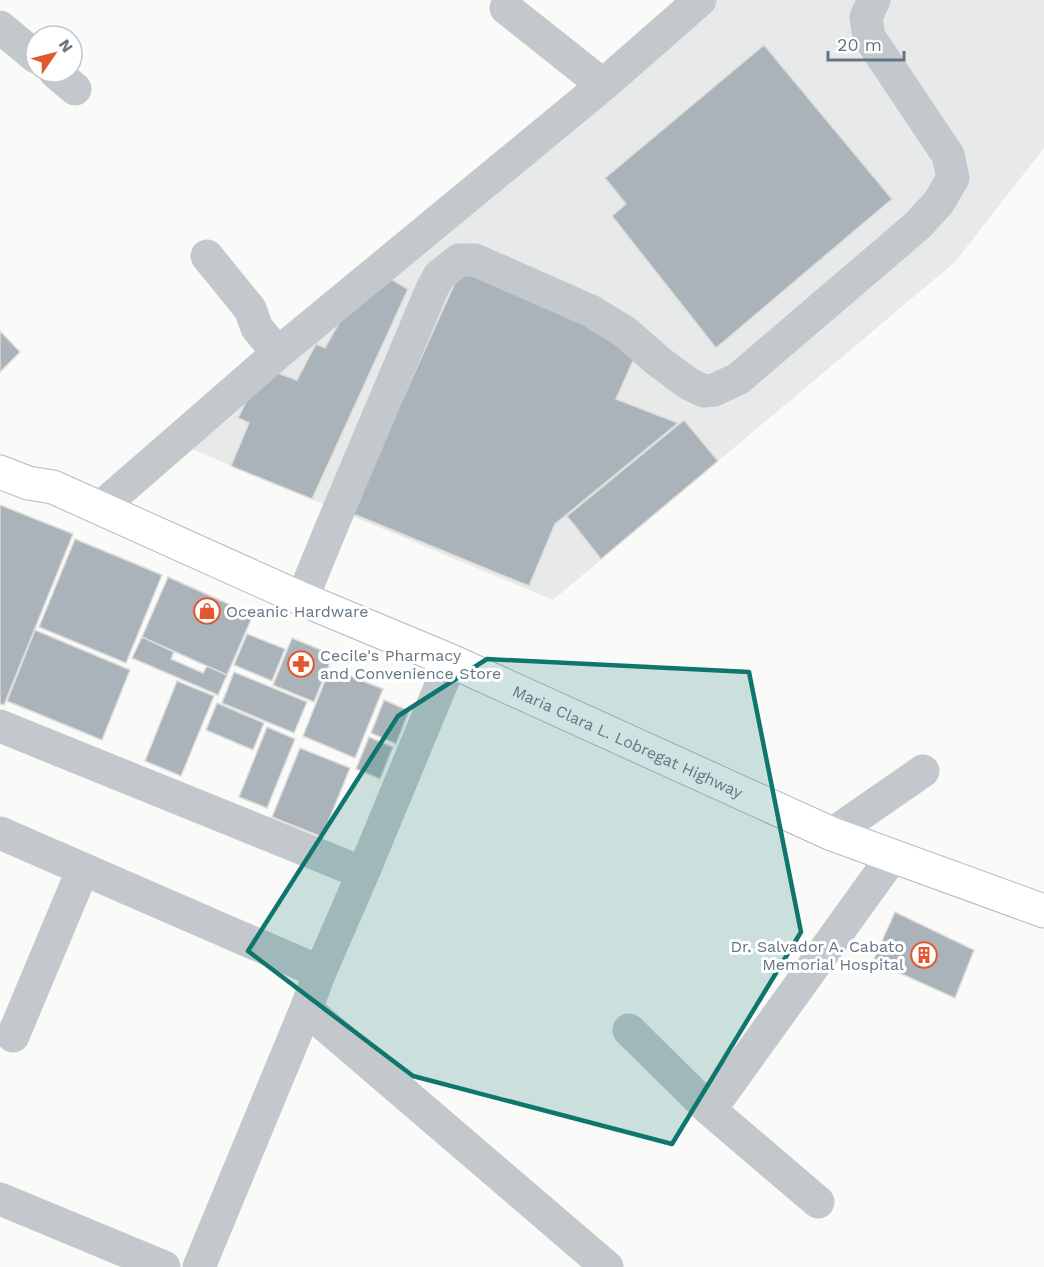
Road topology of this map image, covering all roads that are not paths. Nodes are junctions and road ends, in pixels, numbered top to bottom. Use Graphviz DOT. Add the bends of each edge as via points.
graph roads {
  1 [pos="700,0"];
  2 [pos="874,0"];
  3 [pos="506,8"];
  4 [pos="0,27"];
  5 [pos="24,47"];
  6 [pos="603,85"];
  7 [pos="207,256"];
  8 [pos="278,353"];
  9 [pos="0,452"];
  10 [pos="0,472"];
  11 [pos="76,498"];
  12 [pos="302,599"];
  13 [pos="451,661"];
  14 [pos="0,726"];
  15 [pos="923,771"];
  16 [pos="0,833"];
  17 [pos="832,834"];
  18 [pos="892,856"];
  19 [pos="83,869"];
  20 [pos="363,873"];
  21 [pos="1044,912"];
  22 [pos="320,972"];
  23 [pos="306,1010"];
  24 [pos="629,1030"];
  25 [pos="13,1036"];
  26 [pos="710,1110"];
  27 [pos="0,1199"];
  28 [pos="818,1202"];
  29 [pos="164,1267"];
  30 [pos="199,1267"];
  31 [pos="607,1267"];
  1 -- 6 [label="street"];
  2 -- 12 [label="street" via="866,17 869,37 948,155 953,178 925,217 738,379 704,391 591,311 475,260 459,260 439,276 432,289"];
  3 -- 6 [label="street"];
  4 -- 5 [label="street"];
  6 -- 8 [label="street"];
  7 -- 8 [label="street" via="250,309 257,328"];
  8 -- 11 [label="street"];
  9 -- 11 [label="highway, Maria Clara L. Lobregat Highway" via="35,465"];
  10 -- 11 [label="highway, Maria Clara L. Lobregat Highway"];
  11 -- 12 [label="highway, Maria Clara L. Lobregat Highway"];
  12 -- 13 [label="highway, Maria Clara L. Lobregat Highway"];
  13 -- 17 [label="highway, Maria Clara L. Lobregat Highway"];
  13 -- 20 [label="street"];
  14 -- 20 [label="street"];
  15 -- 17 [label="street"];
  16 -- 19 [label="street"];
  17 -- 18 [label="highway, Maria Clara L. Lobregat Highway"];
  18 -- 21 [label="highway, Maria Clara L. Lobregat Highway"];
  18 -- 26 [label="street"];
  19 -- 22 [label="street"];
  19 -- 25 [label="street"];
  20 -- 22 [label="street"];
  22 -- 23 [label="street"];
  23 -- 30 [label="street"];
  23 -- 31 [label="street"];
  24 -- 26 [label="street"];
  26 -- 28 [label="street"];
  27 -- 29 [label="street"];
}
